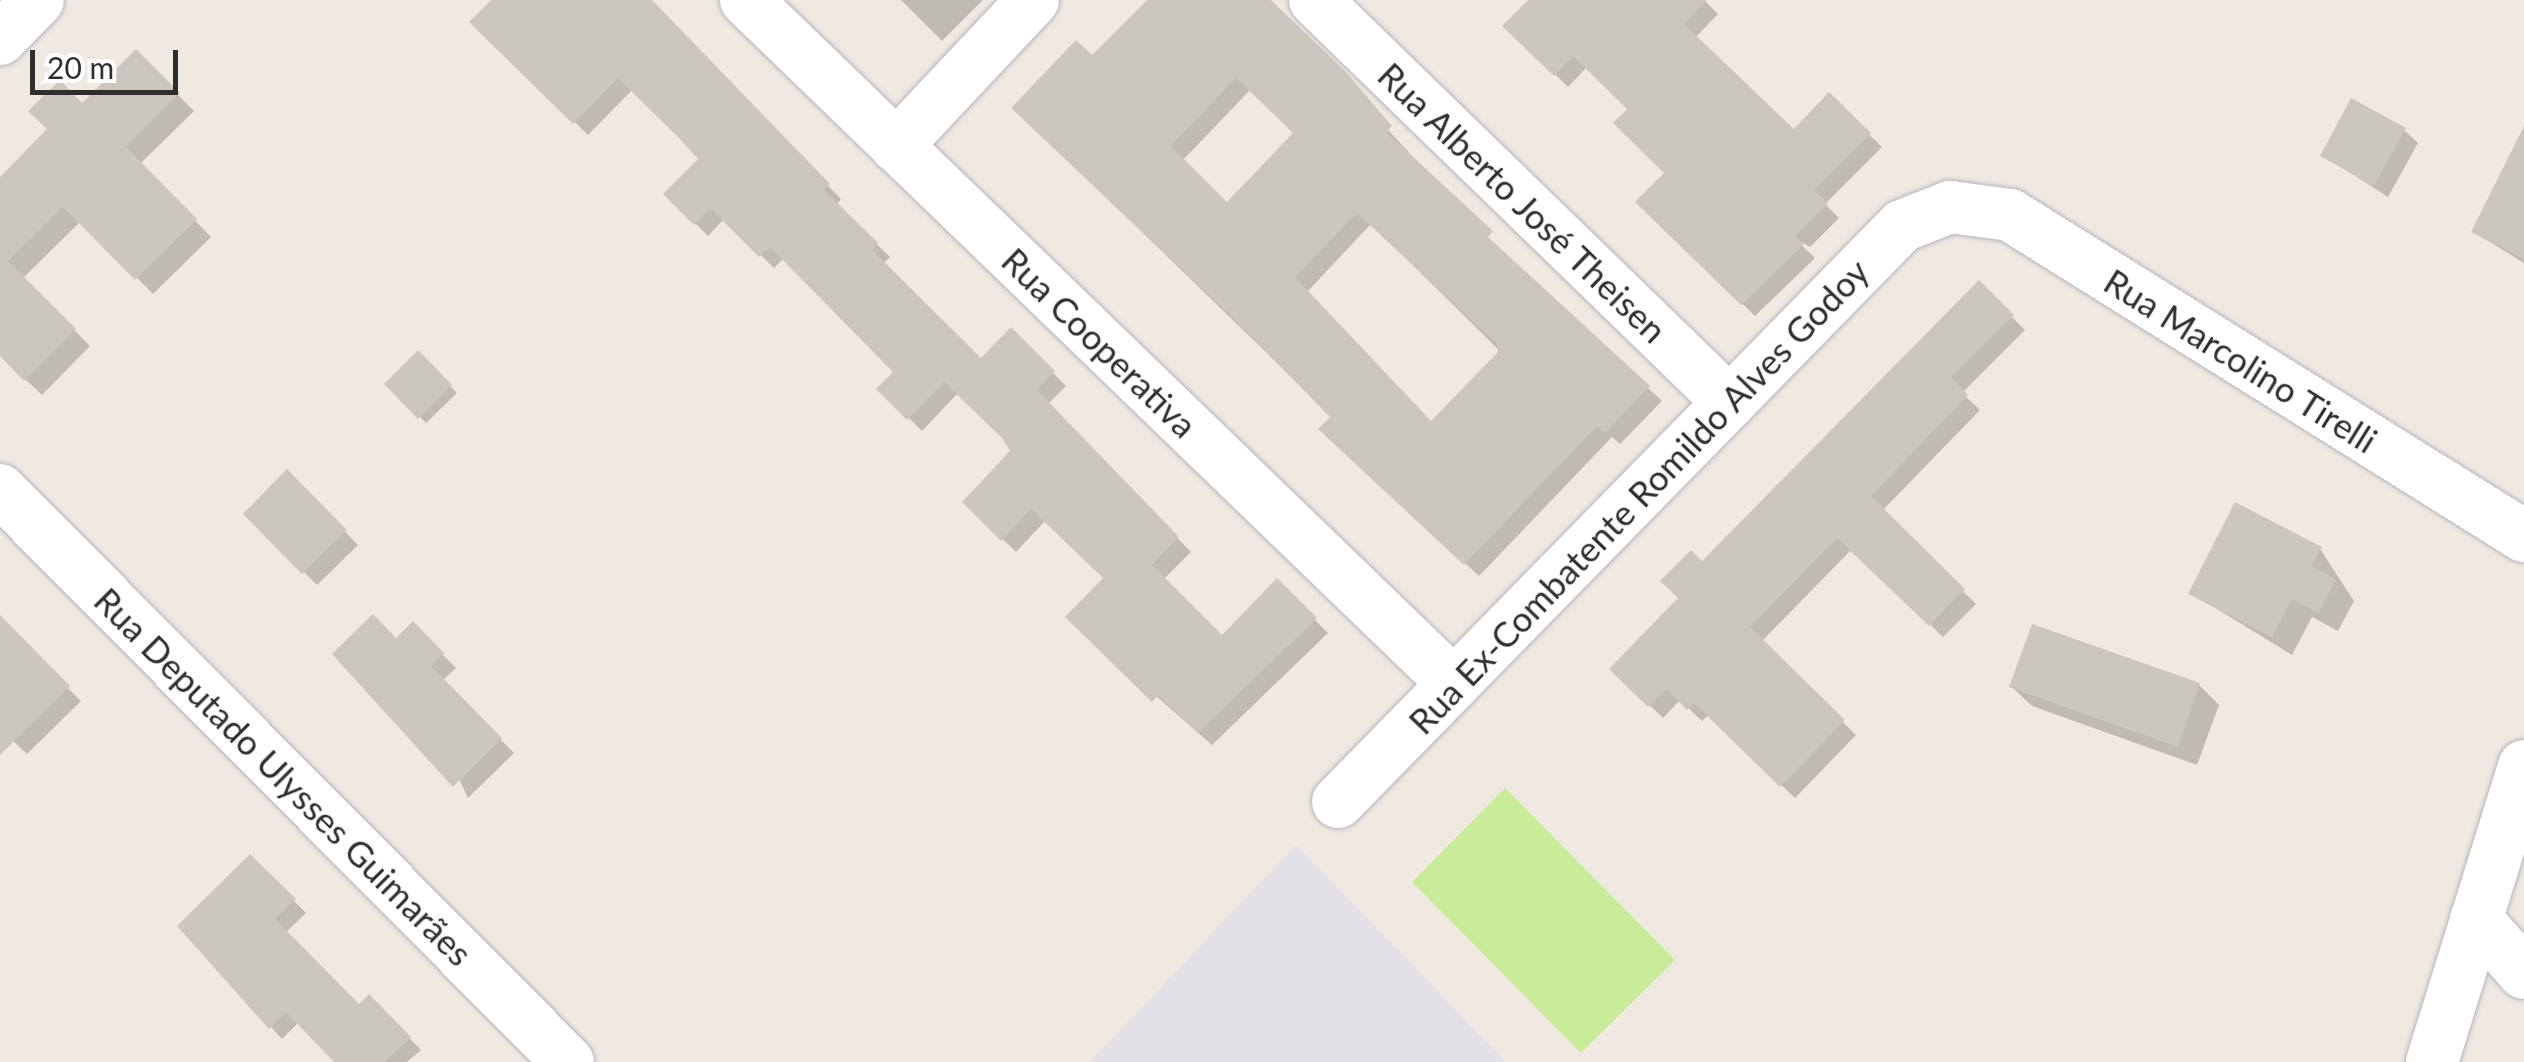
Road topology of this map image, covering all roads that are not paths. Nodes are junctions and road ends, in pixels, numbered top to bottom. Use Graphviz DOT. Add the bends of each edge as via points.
graph roads {
  1 [pos="38,0"];
  2 [pos="746,0"];
  3 [pos="1033,0"];
  4 [pos="1315,0"];
  5 [pos="0,38"];
  6 [pos="896,146"];
  7 [pos="1950,207"];
  8 [pos="1730,403"];
  9 [pos="0,490"];
  10 [pos="2524,536"];
  11 [pos="1454,684"];
  12 [pos="2524,766"];
  13 [pos="1338,802"];
  14 [pos="2476,918"];
  15 [pos="2524,974"];
  16 [pos="568,1062"];
  17 [pos="2432,1062"];
  1 -- 5 [label="street"];
  2 -- 6 [label="street, Rua Cooperativa"];
  3 -- 6 [label="street"];
  4 -- 8 [label="street, Rua Alberto José Theisen"];
  6 -- 11 [label="street, Rua Cooperativa"];
  7 -- 8 [label="street, Rua Ex-Combatente Romildo Alves Godoy" via="1902,226"];
  7 -- 10 [label="street, Rua Marcolino Tirelli" via="2010,215"];
  8 -- 11 [label="street, Rua Ex-Combatente Romildo Alves Godoy"];
  9 -- 16 [label="street, Rua Deputado Ulysses Guimarães"];
  11 -- 13 [label="street, Rua Ex-Combatente Romildo Alves Godoy"];
  12 -- 14 [label="street"];
  14 -- 15 [label="street"];
  14 -- 17 [label="street"];
}
